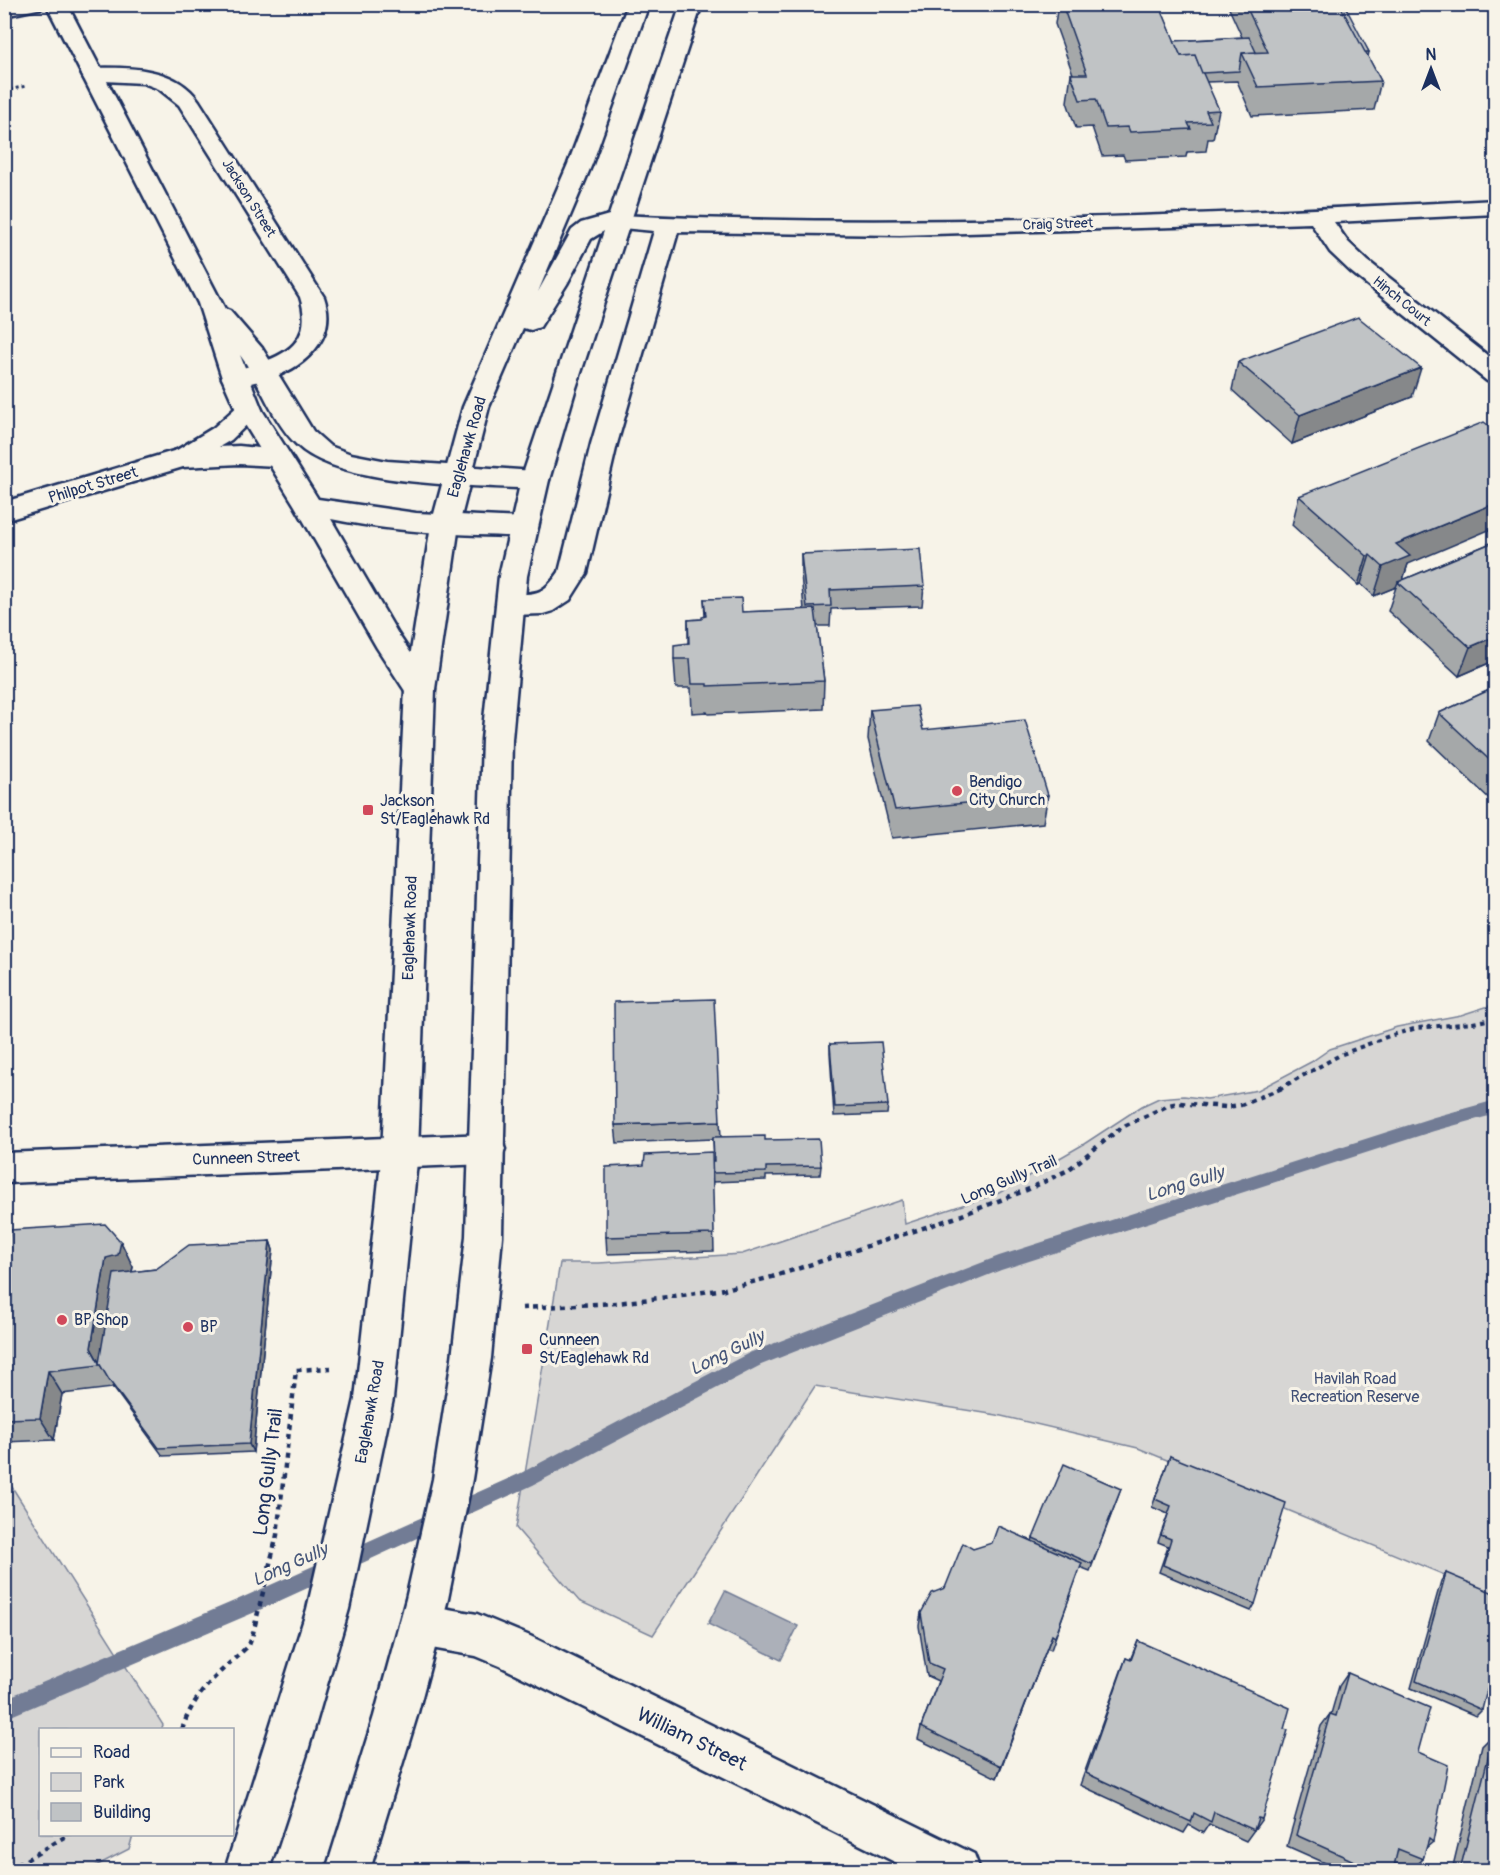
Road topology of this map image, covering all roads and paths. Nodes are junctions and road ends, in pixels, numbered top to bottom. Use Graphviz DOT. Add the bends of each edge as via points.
graph roads {
  1 [pos="639,4"];
  2 [pos="692,4"];
  3 [pos="53,5"];
  4 [pos="4,10"];
  5 [pos="93,75"];
  6 [pos="26,86"];
  7 [pos="4,91"];
  8 [pos="1496,207"];
  9 [pos="1319,217"];
  10 [pos="619,222"];
  11 [pos="668,225"];
  12 [pos="210,303"];
  13 [pos="265,371"];
  14 [pos="1496,375"];
  15 [pos="235,378"];
  16 [pos="476,407"];
  17 [pos="249,410"];
  18 [pos="278,457"];
  19 [pos="181,458"];
  20 [pos="457,476"];
  21 [pos="535,480"];
  22 [pos="309,506"];
  23 [pos="4,512"];
  24 [pos="445,525"];
  25 [pos="524,526"];
  26 [pos="527,604"];
  27 [pos="420,688"];
  28 [pos="1496,1018"];
  29 [pos="487,1149"];
  30 [pos="400,1152"];
  31 [pos="4,1168"];
  32 [pos="544,1309"];
  33 [pos="331,1368"];
  34 [pos="420,1625"];
  35 [pos="183,1728"];
  36 [pos="67,1836"];
  37 [pos="9,1870"];
  38 [pos="247,1870"];
  39 [pos="348,1870"];
  40 [pos="958,1870"];
  1 -- 16 [label="street, Eaglehawk Road" via="575,174"];
  2 -- 10 [label="street"];
  3 -- 4 [label="street"];
  3 -- 5 [label="street"];
  5 -- 12 [label="street"];
  5 -- 13 [label="street, Jackson Street" via="153,78 179,91 312,297 317,321 309,341 280,366"];
  6 -- 7 [label="path"];
  8 -- 9 [label="street, Craig Street"];
  9 -- 11 [label="street, Craig Street" via="936,228"];
  9 -- 14 [label="street, Hinch Court" via="1333,240 1359,266"];
  10 -- 11 [label="street, Craig Street"];
  10 -- 16 [label="street, Craig Street" via="603,223 581,235 555,284"];
  10 -- 21 [label="street"];
  11 -- 26 [label="street" via="604,444 573,573 560,593"];
  12 -- 13 [label="street"];
  12 -- 15 [label="street"];
  13 -- 15 [label="street, Jackson Street"];
  13 -- 20 [label="street" via="293,422 321,452 363,466"];
  15 -- 17 [label="street"];
  16 -- 20 [label="street, Eaglehawk Road"];
  17 -- 18 [label="street"];
  17 -- 19 [label="street, Philpot Street" via="222,434"];
  18 -- 19 [label="street, Philpot Street"];
  18 -- 22 [label="street"];
  19 -- 23 [label="street, Philpot Street"];
  20 -- 21 [label="street"];
  20 -- 24 [label="street, Eaglehawk Road"];
  21 -- 25 [label="street"];
  22 -- 24 [label="street" via="363,518"];
  22 -- 27 [label="street" via="387,641"];
  24 -- 25 [label="street"];
  24 -- 27 [label="street, Eaglehawk Road"];
  25 -- 26 [label="street" via="513,576"];
  26 -- 29 [label="street" via="496,748"];
  27 -- 30 [label="street, Eaglehawk Road"];
  28 -- 32 [label="path, Long Gully Trail" via="1417,1028 1379,1040 1240,1105 1169,1105 1122,1127 1068,1170 1029,1189 954,1218 772,1277 714,1291"];
  29 -- 30 [label="street, Cunneen Street"];
  29 -- 34 [label="street" via="479,1308 455,1468"];
  30 -- 31 [label="street, Cunneen Street"];
  30 -- 38 [label="street, Eaglehawk Road" via="379,1367 350,1516 328,1609"];
  33 -- 35 [label="path, Long Gully Trail" via="296,1370 274,1551 249,1645 198,1694"];
  34 -- 39 [label="street"];
  34 -- 40 [label="street, William Street" via="477,1635 515,1651"];
  36 -- 37 [label="path"];
}
